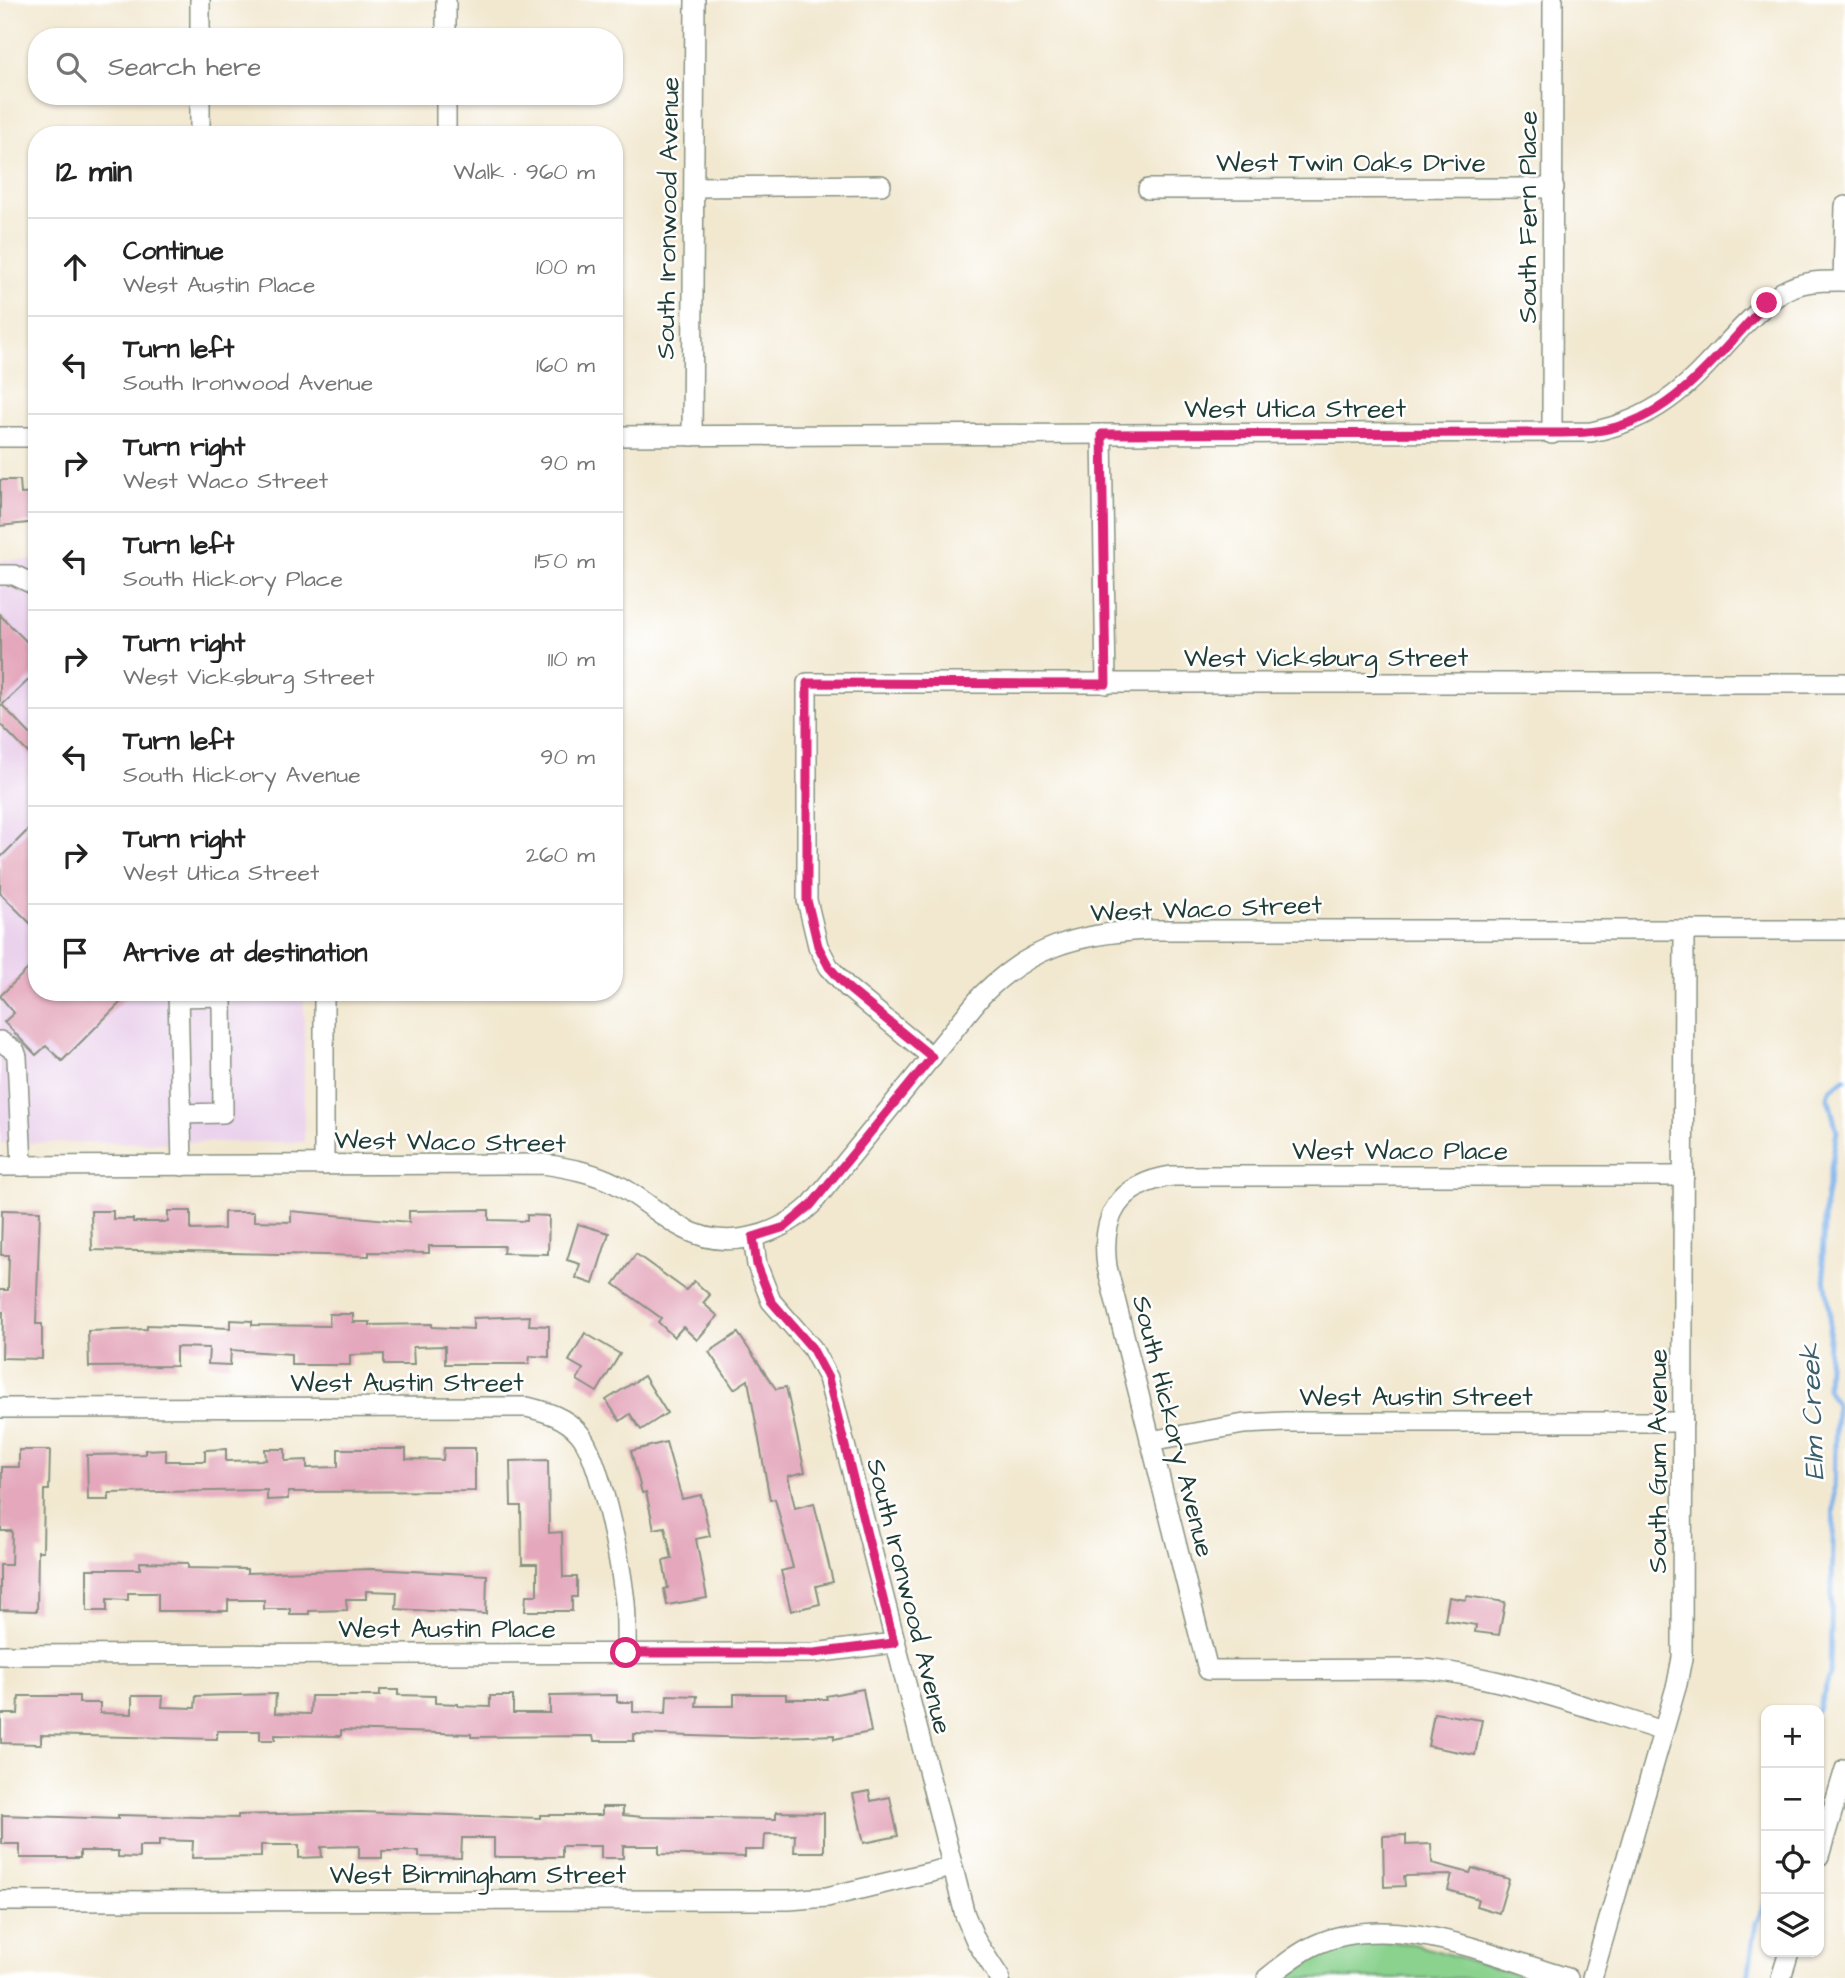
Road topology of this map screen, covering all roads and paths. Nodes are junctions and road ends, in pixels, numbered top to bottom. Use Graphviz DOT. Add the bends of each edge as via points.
graph roads {
  1 [pos="200,0"];
  2 [pos="446,0"];
  3 [pos="695,0"];
  4 [pos="1553,0"];
  5 [pos="200,28"];
  6 [pos="446,28"];
  7 [pos="200,105"];
  8 [pos="446,105"];
  9 [pos="200,126"];
  10 [pos="446,126"];
  11 [pos="881,185"];
  12 [pos="695,187"];
  13 [pos="1554,188"];
  14 [pos="1148,189"];
  15 [pos="1845,206"];
  16 [pos="1844,281"];
  17 [pos="1552,433"];
  18 [pos="1102,434"];
  19 [pos="623,436"];
  20 [pos="692,436"];
  21 [pos="0,437"];
  22 [pos="28,437"];
  23 [pos="0,575"];
  24 [pos="28,582"];
  25 [pos="1845,683"];
  26 [pos="1106,684"];
  27 [pos="1845,930"];
  28 [pos="1684,931"];
  29 [pos="178,1001"];
  30 [pos="222,1001"];
  31 [pos="321,1001"];
  32 [pos="0,1041"];
  33 [pos="932,1057"];
  34 [pos="0,1101"];
  35 [pos="19,1113"];
  36 [pos="181,1114"];
  37 [pos="324,1165"];
  38 [pos="0,1166"];
  39 [pos="22,1166"];
  40 [pos="182,1166"];
  41 [pos="1684,1176"];
  42 [pos="1122,1197"];
  43 [pos="753,1237"];
  44 [pos="0,1408"];
  45 [pos="1683,1422"];
  46 [pos="1150,1441"];
  47 [pos="894,1643"];
  48 [pos="626,1653"];
  49 [pos="0,1655"];
  50 [pos="1663,1731"];
  51 [pos="1845,1769"];
  52 [pos="1824,1839"];
  53 [pos="952,1867"];
  54 [pos="0,1901"];
  55 [pos="1787,1957"];
  56 [pos="1274,1976"];
  57 [pos="1000,1978"];
  58 [pos="1569,1978"];
  59 [pos="1592,1978"];
  60 [pos="1781,1978"];
  1 -- 5 [label="street"];
  2 -- 6 [label="street"];
  3 -- 12 [label="street, South Ironwood Avenue"];
  4 -- 13 [label="street, South Fern Place"];
  7 -- 9 [label="street"];
  8 -- 10 [label="street"];
  11 -- 12 [label="street"];
  12 -- 20 [label="street, South Ironwood Avenue"];
  13 -- 14 [label="street, West Twin Oaks Drive"];
  13 -- 17 [label="street, South Fern Place"];
  15 -- 16 [label="street"];
  16 -- 17 [label="street, West Utica Street" via="1814,281 1782,292 1685,387 1638,420 1591,432"];
  17 -- 18 [label="street, West Utica Street"];
  18 -- 20 [label="street, West Utica Street"];
  18 -- 26 [label="street"];
  19 -- 20 [label="street, West Utica Street"];
  21 -- 22 [label="street"];
  23 -- 24 [label="street"];
  25 -- 26 [label="street, West Vicksburg Street"];
  26 -- 33 [label="street, West Vicksburg Street" via="807,683 807,900 818,946 848,988"];
  27 -- 28 [label="street, West Waco Street"];
  28 -- 33 [label="street, West Waco Street" via="1145,930 1087,936 1060,943 1005,972"];
  28 -- 41 [label="street, South Gum Avenue"];
  29 -- 36 [label="street"];
  30 -- 36 [label="street" via="223,1113"];
  31 -- 37 [label="street"];
  32 -- 35 [label="street" via="17,1057"];
  33 -- 43 [label="street, West Waco Street" via="811,1205 785,1227"];
  34 -- 35 [label="street"];
  35 -- 39 [label="street"];
  36 -- 40 [label="street"];
  37 -- 40 [label="street, West Waco Street"];
  37 -- 43 [label="street, West Waco Street" via="524,1164 579,1170 615,1184 687,1230 722,1238"];
  38 -- 39 [label="street, West Waco Street"];
  39 -- 40 [label="street, West Waco Street"];
  41 -- 42 [label="street, West Waco Place" via="1172,1176 1142,1183"];
  41 -- 45 [label="street, South Gum Avenue"];
  42 -- 46 [label="street, South Hickory Avenue" via="1111,1217 1105,1251"];
  43 -- 47 [label="street, South Ironwood Avenue" via="759,1273 771,1301 812,1348 828,1378"];
  44 -- 48 [label="street, West Austin Street" via="527,1407 545,1411 581,1434 594,1464 620,1567"];
  45 -- 46 [label="street, West Austin Street" via="1285,1422 1244,1424"];
  45 -- 50 [label="street, South Gum Avenue" via="1684,1631 1677,1684"];
  46 -- 50 [label="street, South Hickory Avenue" via="1208,1670 1454,1672 1496,1680"];
  47 -- 48 [label="street, West Austin Place" via="814,1653"];
  47 -- 53 [label="street, South Ironwood Avenue"];
  48 -- 49 [label="street, West Austin Place"];
  50 -- 59 [label="street, South Gum Avenue"];
  51 -- 52 [label="street"];
  53 -- 54 [label="street, West Birmingham Street" via="827,1897 789,1900"];
  53 -- 57 [label="street, South Ironwood Avenue" via="976,1941"];
  55 -- 60 [label="street"];
  56 -- 58 [label="street" via="1297,1955 1330,1939 1389,1931 1438,1939"];
}
